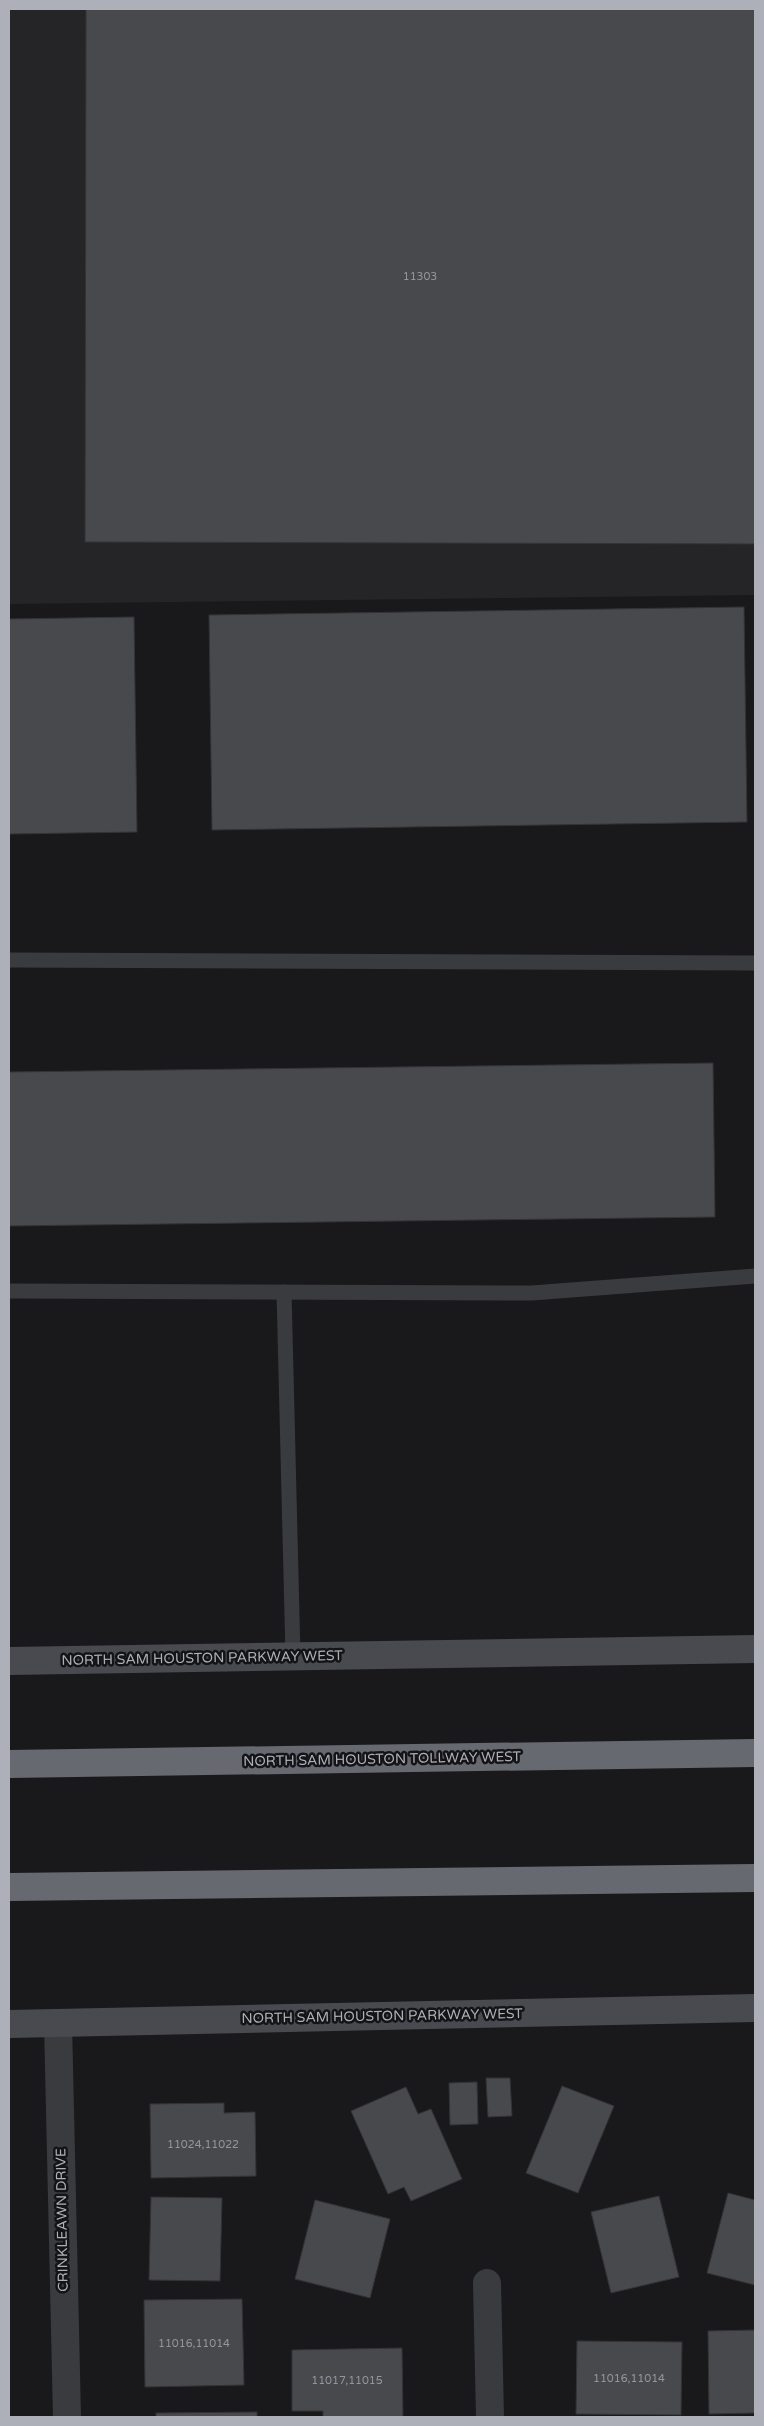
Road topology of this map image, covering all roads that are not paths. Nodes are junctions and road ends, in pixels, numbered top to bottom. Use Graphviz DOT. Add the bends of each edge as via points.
graph roads {
  1 [pos="9,960"];
  2 [pos="755,963"];
  3 [pos="755,1276"];
  4 [pos="9,1291"];
  5 [pos="284,1292"];
  6 [pos="755,1649"];
  7 [pos="293,1656"];
  8 [pos="9,1661"];
  9 [pos="755,1754"];
  10 [pos="9,1764"];
  11 [pos="755,1878"];
  12 [pos="9,1887"];
  13 [pos="755,2008"];
  14 [pos="58,2023"];
  15 [pos="9,2024"];
  16 [pos="487,2283"];
  17 [pos="67,2417"];
  18 [pos="490,2417"];
  1 -- 2 [label="lane"];
  3 -- 5 [label="lane" via="532,1293"];
  4 -- 5 [label="lane"];
  5 -- 7 [label="lane"];
  6 -- 7 [label="main road, NORTH SAM HOUSTON PARKWAY WEST"];
  7 -- 8 [label="main road, NORTH SAM HOUSTON PARKWAY WEST"];
  9 -- 10 [label="highway, NORTH SAM HOUSTON TOLLWAY WEST"];
  11 -- 12 [label="highway"];
  13 -- 14 [label="main road, NORTH SAM HOUSTON PARKWAY WEST"];
  14 -- 15 [label="main road, NORTH SAM HOUSTON PARKWAY WEST"];
  14 -- 17 [label="street, CRINKLEAWN DRIVE"];
  16 -- 18 [label="street"];
}
